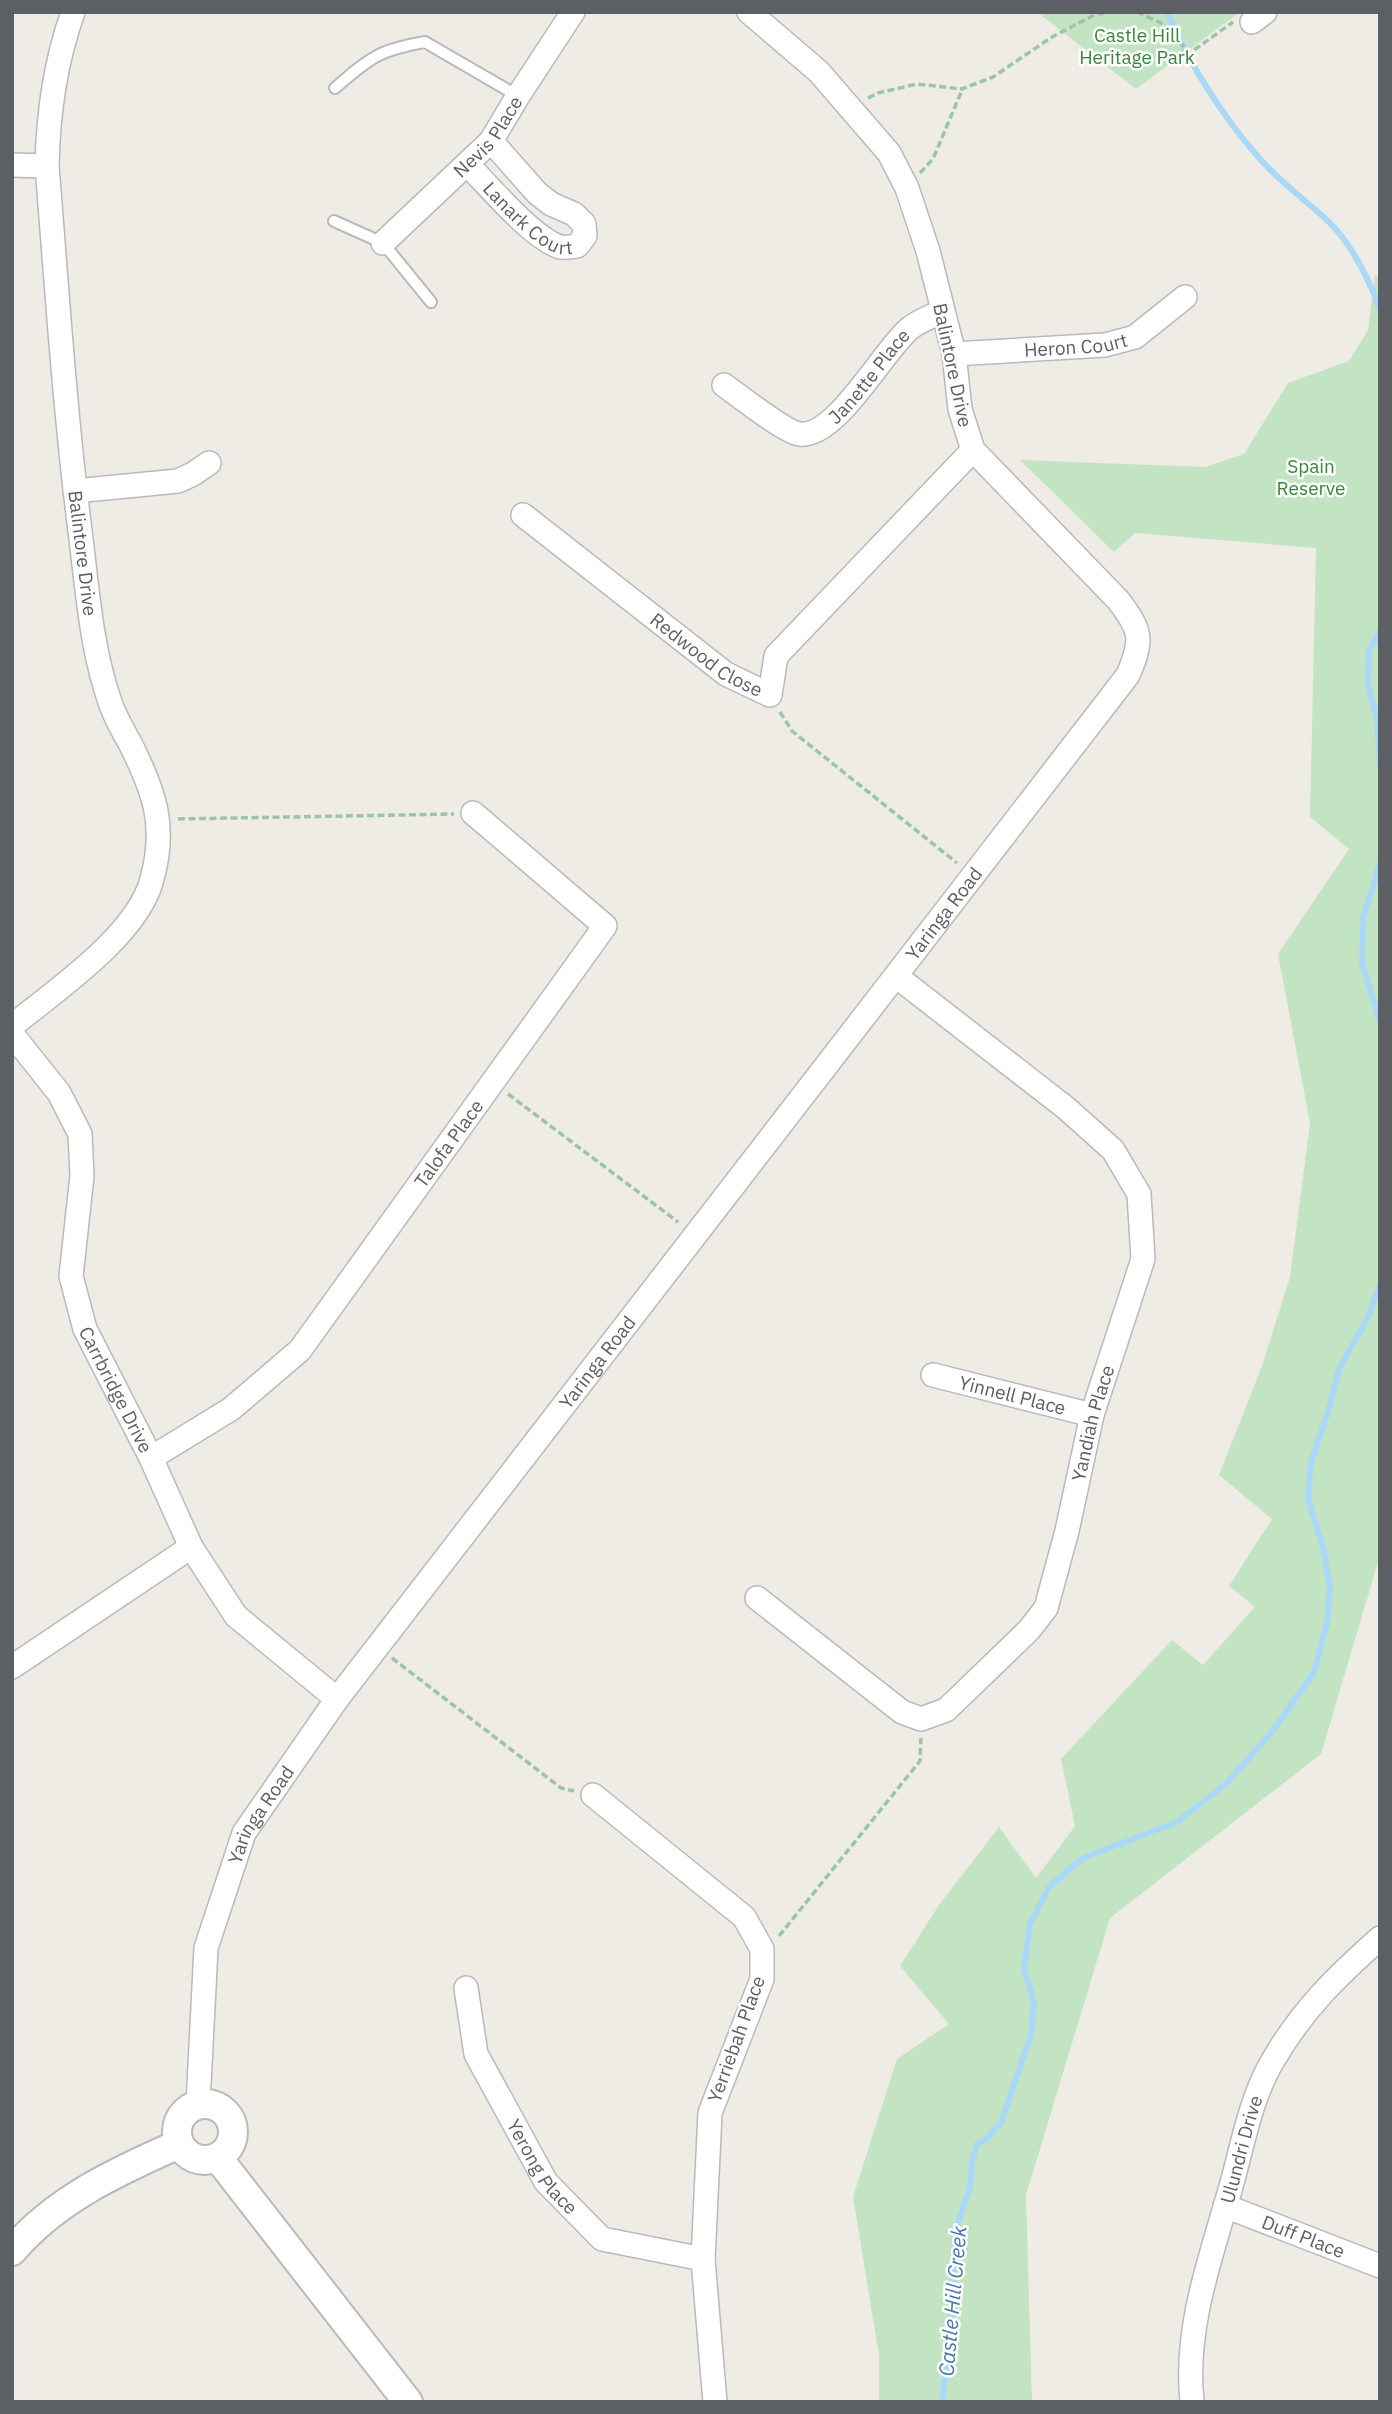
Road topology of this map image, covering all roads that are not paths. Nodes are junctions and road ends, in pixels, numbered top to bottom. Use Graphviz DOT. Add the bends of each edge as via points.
graph roads {
  1 [pos="73,12"];
  2 [pos="573,12"];
  3 [pos="749,12"];
  4 [pos="335,88"];
  5 [pos="518,96"];
  6 [pos="491,141"];
  7 [pos="12,165"];
  8 [pos="468,165"];
  9 [pos="47,166"];
  10 [pos="334,221"];
  11 [pos="383,243"];
  12 [pos="1185,298"];
  13 [pos="431,302"];
  14 [pos="942,311"];
  15 [pos="954,354"];
  16 [pos="724,385"];
  17 [pos="973,450"];
  18 [pos="209,463"];
  19 [pos="75,491"];
  20 [pos="523,515"];
  21 [pos="1128,675"];
  22 [pos="473,813"];
  23 [pos="896,976"];
  24 [pos="12,1026"];
  25 [pos="12,1034"];
  26 [pos="933,1375"];
  27 [pos="1092,1415"];
  28 [pos="152,1458"];
  29 [pos="191,1547"];
  30 [pos="757,1598"];
  31 [pos="12,1667"];
  32 [pos="337,1699"];
  33 [pos="593,1795"];
  34 [pos="1380,1938"];
  35 [pos="466,1988"];
  36 [pos="198,2104"];
  37 [pos="179,2144"];
  38 [pos="218,2158"];
  39 [pos="1225,2206"];
  40 [pos="12,2251"];
  41 [pos="703,2259"];
  42 [pos="1380,2266"];
  43 [pos="408,2402"];
  44 [pos="715,2402"];
  45 [pos="1192,2402"];
  1 -- 9 [label="street, Balintore Drive" via="52,89"];
  2 -- 5 [label="street, Nevis Place"];
  3 -- 14 [label="street, Balintore Drive" via="819,72 888,153 907,188"];
  4 -- 5 [label="lane" via="372,57 394,47 425,42"];
  5 -- 6 [label="street, Nevis Place"];
  6 -- 8 [label="street, Nevis Place"];
  6 -- 8 [label="street, Lanark Court" via="537,193 584,224 584,236 577,246 564,248 550,242"];
  7 -- 9 [label="street"];
  8 -- 11 [label="street, Nevis Place"];
  9 -- 19 [label="street, Balintore Drive"];
  10 -- 11 [label="lane"];
  11 -- 13 [label="lane"];
  12 -- 15 [label="street, Heron Court" via="1135,337 1105,345"];
  14 -- 15 [label="street, Balintore Drive"];
  14 -- 16 [label="street, Janette Place" via="909,329 838,415 818,430 800,435 783,428"];
  15 -- 17 [label="street, Balintore Drive" via="960,409"];
  17 -- 20 [label="street, Redwood Close" via="776,656 770,695 726,674"];
  17 -- 21 [label="street, Balintore Drive" via="1135,622 1139,649"];
  18 -- 19 [label="street" via="178,481"];
  19 -- 24 [label="street, Balintore Drive" via="97,659 112,709 148,779 159,819 159,850 152,883 137,914 112,943"];
  21 -- 23 [label="street, Yaringa Road"];
  22 -- 28 [label="street, Talofa Place" via="605,926 300,1350 230,1409"];
  23 -- 27 [label="street, Yandiah Place" via="1113,1150 1139,1194 1143,1259"];
  23 -- 32 [label="street, Yaringa Road"];
  25 -- 28 [label="street, Carrbridge Drive" via="59,1093 80,1134 82,1177 71,1276 85,1329"];
  26 -- 27 [label="street, Yinnell Place"];
  27 -- 30 [label="street, Yandiah Place" via="1046,1608 1030,1630 946,1710 922,1719 902,1712"];
  28 -- 29 [label="street, Carrbridge Drive"];
  29 -- 31 [label="street"];
  29 -- 32 [label="street, Carrbridge Drive" via="236,1616"];
  32 -- 36 [label="street, Yaringa Road" via="244,1833 206,1948"];
  33 -- 41 [label="street, Yerriebah Place" via="744,1917 762,1949 761,1979 710,2113"];
  34 -- 39 [label="street, Ulundri Drive" via="1332,1980 1297,2022 1270,2065 1251,2113"];
  35 -- 41 [label="street, Yerong Place" via="476,2054 546,2182 603,2239"];
  36 -- 37 [label="street" via="186,2110 177,2130"];
  36 -- 38 [label="street" via="208,2103 228,2113 234,2134 225,2154"];
  37 -- 38 [label="street" via="183,2151 204,2161"];
  37 -- 40 [label="street" via="116,2172 52,2211"];
  38 -- 43 [label="street"];
  39 -- 42 [label="street, Duff Place"];
  39 -- 45 [label="street, Ulundri Drive" via="1191,2339"];
  41 -- 44 [label="street, Yerriebah Place"];
}
